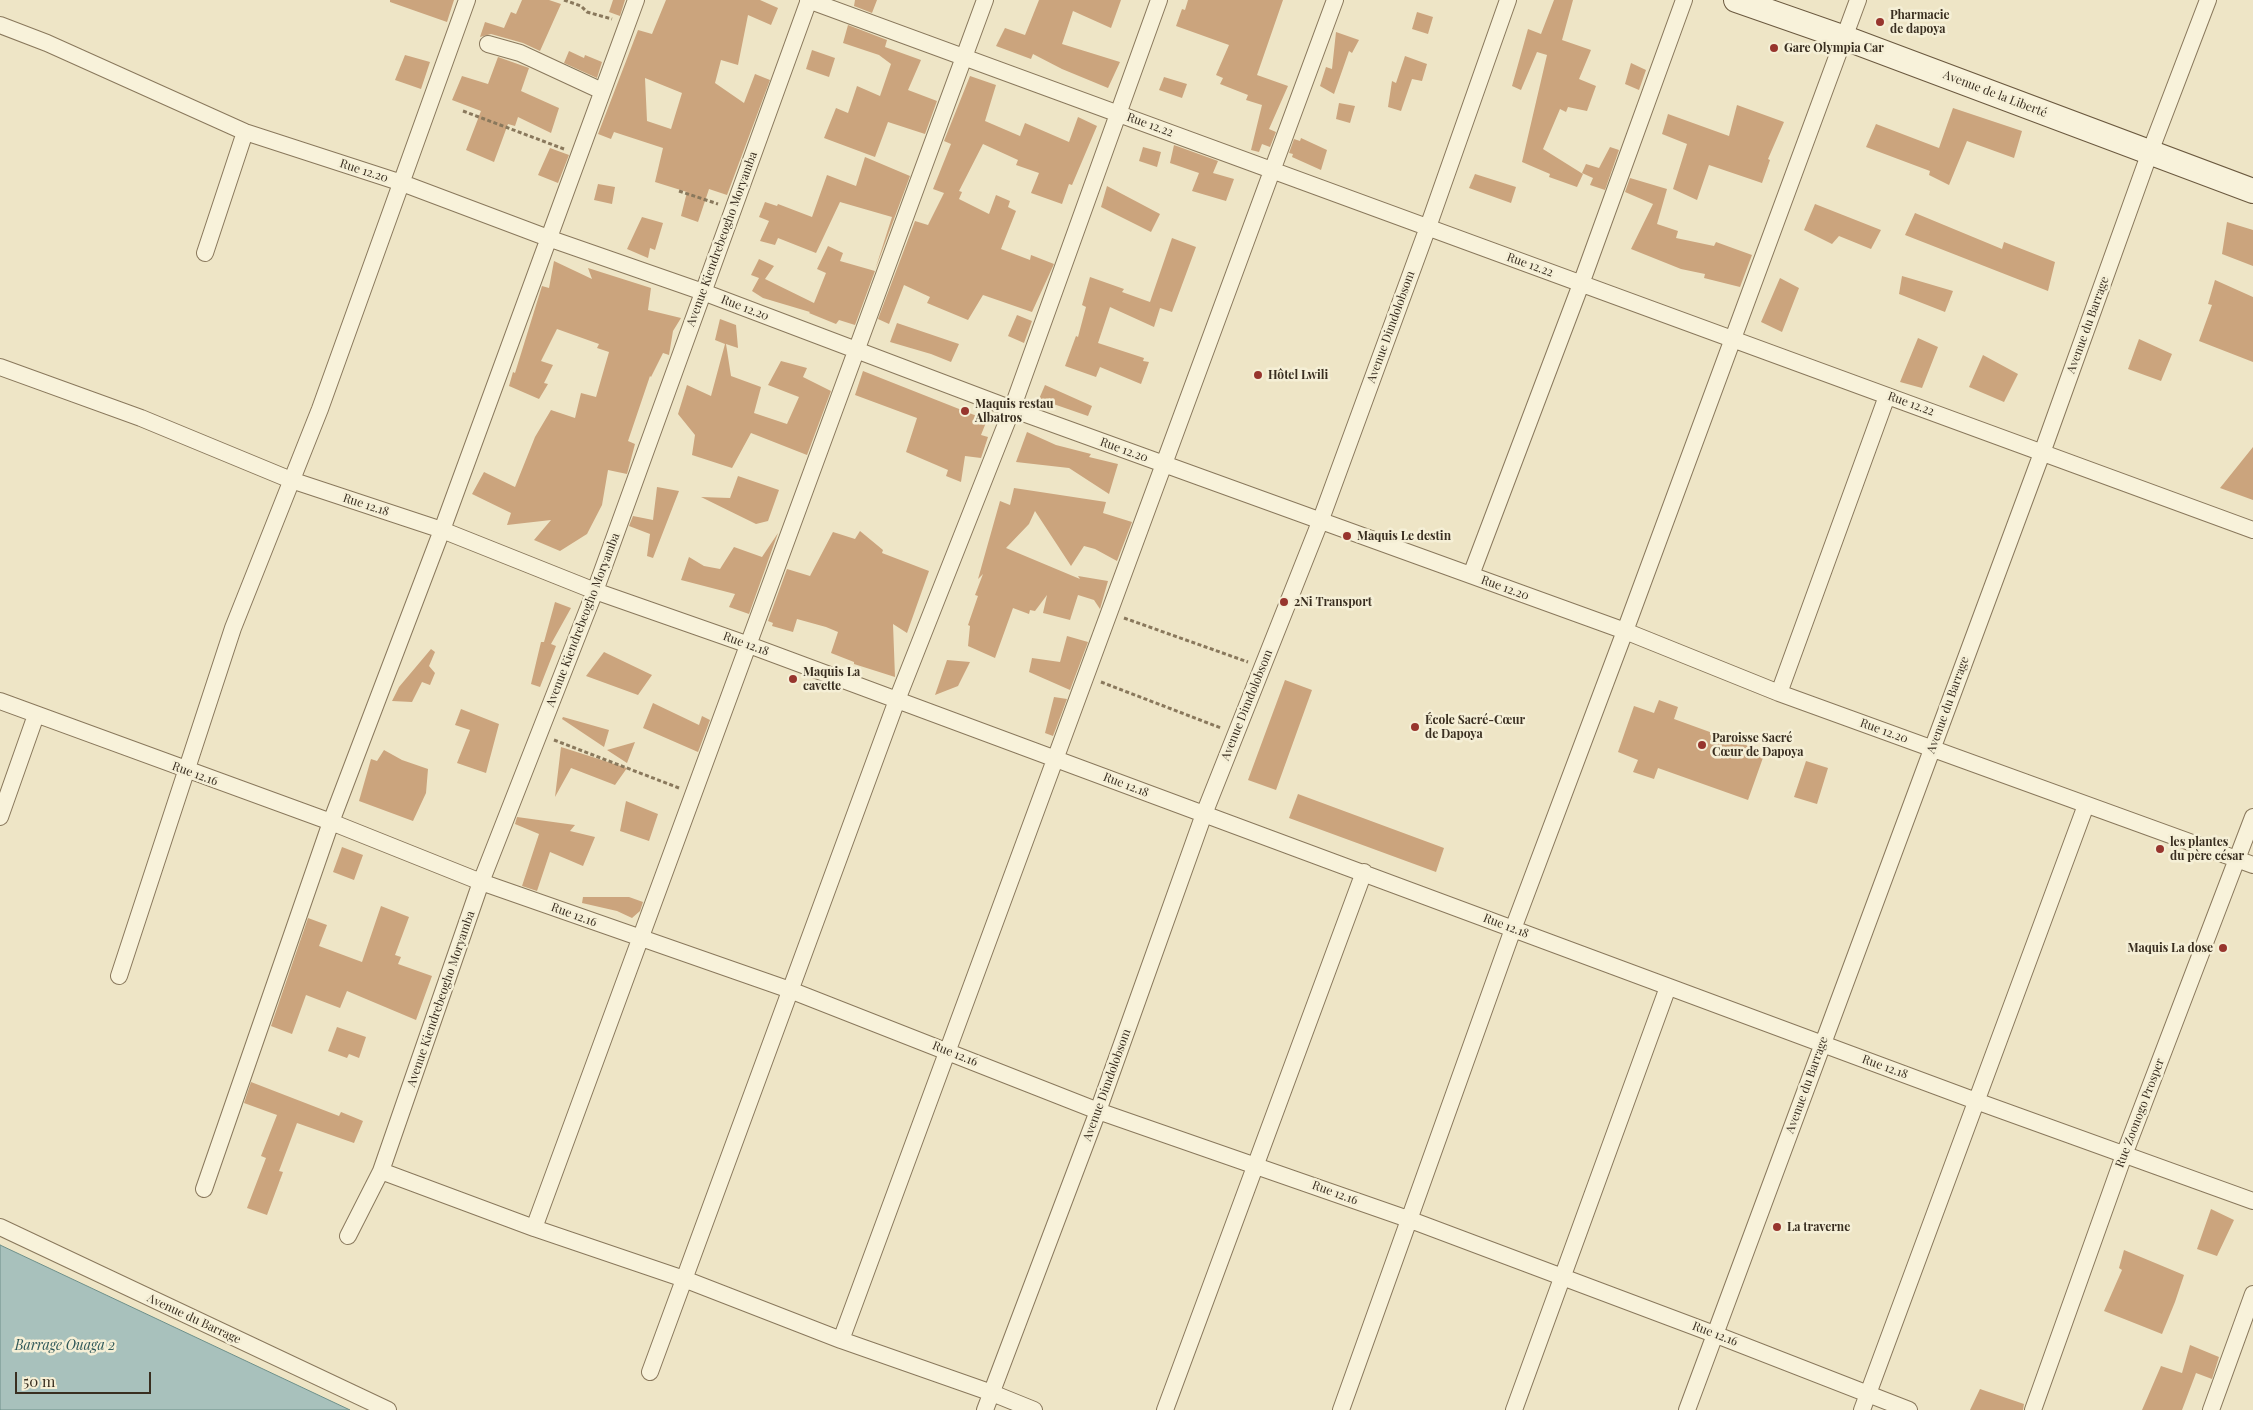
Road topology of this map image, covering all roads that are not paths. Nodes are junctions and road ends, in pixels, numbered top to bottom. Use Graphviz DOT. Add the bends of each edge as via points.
graph roads {
  1 [pos="467,0"];
  2 [pos="636,0"];
  3 [pos="809,0"];
  4 [pos="984,0"];
  5 [pos="1159,0"];
  6 [pos="1335,0"];
  7 [pos="1508,0"];
  8 [pos="1684,0"];
  9 [pos="1736,0"];
  10 [pos="1858,0"];
  11 [pos="2208,0"];
  12 [pos="0,25"];
  13 [pos="1845,38"];
  14 [pos="488,44"];
  15 [pos="963,57"];
  16 [pos="602,91"];
  17 [pos="1118,114"];
  18 [pos="245,132"];
  19 [pos="2150,152"];
  20 [pos="1274,171"];
  21 [pos="402,183"];
  22 [pos="2253,191"];
  23 [pos="1428,228"];
  24 [pos="548,238"];
  25 [pos="206,253"];
  26 [pos="1581,284"];
  27 [pos="703,292"];
  28 [pos="1734,340"];
  29 [pos="857,351"];
  30 [pos="0,367"];
  31 [pos="1887,396"];
  32 [pos="1012,409"];
  33 [pos="2042,453"];
  34 [pos="1164,464"];
  35 [pos="291,480"];
  36 [pos="1320,522"];
  37 [pos="442,530"];
  38 [pos="2253,530"];
  39 [pos="1471,575"];
  40 [pos="595,592"];
  41 [pos="1625,631"];
  42 [pos="749,645"];
  43 [pos="1780,693"];
  44 [pos="897,700"];
  45 [pos="0,701"];
  46 [pos="36,715"];
  47 [pos="1933,748"];
  48 [pos="1056,758"];
  49 [pos="186,770"];
  50 [pos="2086,805"];
  51 [pos="1204,814"];
  52 [pos="0,817"];
  53 [pos="2253,817"];
  54 [pos="331,822"];
  55 [pos="2238,859"];
  56 [pos="2253,865"];
  57 [pos="1364,872"];
  58 [pos="481,882"];
  59 [pos="1513,929"];
  60 [pos="640,938"];
  61 [pos="119,976"];
  62 [pos="1668,987"];
  63 [pos="790,990"];
  64 [pos="1822,1044"];
  65 [pos="947,1050"];
  66 [pos="1976,1101"];
  67 [pos="1098,1111"];
  68 [pos="2124,1156"];
  69 [pos="1255,1165"];
  70 [pos="381,1171"];
  71 [pos="204,1189"];
  72 [pos="2253,1201"];
  73 [pos="1408,1220"];
  74 [pos="0,1227"];
  75 [pos="534,1228"];
  76 [pos="348,1236"];
  77 [pos="1563,1278"];
  78 [pos="684,1279"];
  79 [pos="2253,1294"];
  80 [pos="1714,1334"];
  81 [pos="841,1340"];
  82 [pos="650,1372"];
  83 [pos="992,1393"];
  84 [pos="1868,1394"];
  85 [pos="388,1410"];
  86 [pos="985,1410"];
  87 [pos="1034,1410"];
  88 [pos="1165,1410"];
  89 [pos="1341,1410"];
  90 [pos="1514,1410"];
  91 [pos="1686,1410"];
  92 [pos="1862,1410"];
  93 [pos="1908,1410"];
  94 [pos="2032,1410"];
  95 [pos="2211,1410"];
  1 -- 21 [label="street"];
  2 -- 16 [label="street"];
  3 -- 15 [label="street, Rue 12.22"];
  3 -- 27 [label="street, Avenue Kiendrebeogho Moryamba"];
  4 -- 15 [label="street"];
  5 -- 17 [label="street"];
  6 -- 20 [label="street"];
  7 -- 23 [label="street, Avenue Dimdolobsom"];
  8 -- 26 [label="street"];
  9 -- 13 [label="main road, Avenue de la Liberté"];
  10 -- 13 [label="street"];
  11 -- 19 [label="street, Avenue du Barrage"];
  12 -- 18 [label="street, Rue 12.20"];
  13 -- 19 [label="main road, Avenue de la Liberté"];
  13 -- 28 [label="street"];
  14 -- 16 [label="street" via="520,53"];
  15 -- 17 [label="street, Rue 12.22"];
  15 -- 29 [label="street"];
  16 -- 24 [label="street"];
  17 -- 20 [label="street, Rue 12.22"];
  17 -- 32 [label="street"];
  18 -- 21 [label="street, Rue 12.20"];
  18 -- 25 [label="street"];
  19 -- 22 [label="main road, Avenue de la Liberté"];
  19 -- 33 [label="street, Avenue du Barrage"];
  20 -- 23 [label="street, Rue 12.22"];
  20 -- 34 [label="street"];
  21 -- 24 [label="street, Rue 12.20"];
  21 -- 35 [label="street"];
  23 -- 26 [label="street, Rue 12.22"];
  23 -- 36 [label="street, Avenue Dimdolobsom"];
  24 -- 27 [label="street, Rue 12.20"];
  24 -- 37 [label="street"];
  26 -- 28 [label="street, Rue 12.22"];
  26 -- 39 [label="street"];
  27 -- 29 [label="street, Rue 12.20"];
  27 -- 40 [label="street, Avenue Kiendrebeogho Moryamba"];
  28 -- 31 [label="street, Rue 12.22"];
  28 -- 41 [label="street"];
  29 -- 32 [label="street, Rue 12.20"];
  29 -- 42 [label="street"];
  30 -- 35 [label="street, Rue 12.18" via="141,418"];
  31 -- 33 [label="street, Rue 12.22"];
  31 -- 43 [label="street"];
  32 -- 34 [label="street, Rue 12.20"];
  32 -- 44 [label="street"];
  33 -- 38 [label="street, Rue 12.22"];
  33 -- 47 [label="street, Avenue du Barrage"];
  34 -- 36 [label="street, Rue 12.20"];
  34 -- 48 [label="street"];
  35 -- 37 [label="street, Rue 12.18"];
  35 -- 49 [label="street" via="233,628"];
  36 -- 39 [label="street, Rue 12.20"];
  36 -- 51 [label="street, Avenue Dimdolobsom"];
  37 -- 40 [label="street, Rue 12.18"];
  37 -- 54 [label="street"];
  39 -- 41 [label="street, Rue 12.20"];
  40 -- 42 [label="street, Rue 12.18"];
  40 -- 58 [label="street, Avenue Kiendrebeogho Moryamba"];
  41 -- 43 [label="street, Rue 12.20"];
  41 -- 59 [label="street"];
  42 -- 44 [label="street, Rue 12.18"];
  42 -- 60 [label="street"];
  43 -- 47 [label="street, Rue 12.20"];
  44 -- 48 [label="street, Rue 12.18"];
  44 -- 63 [label="street"];
  45 -- 46 [label="street, Rue 12.16"];
  46 -- 49 [label="street, Rue 12.16"];
  46 -- 52 [label="street"];
  47 -- 50 [label="street, Rue 12.20"];
  47 -- 64 [label="street, Avenue du Barrage"];
  48 -- 51 [label="street, Rue 12.18"];
  48 -- 65 [label="street"];
  49 -- 54 [label="street, Rue 12.16"];
  49 -- 61 [label="street"];
  50 -- 55 [label="street, Rue 12.20"];
  50 -- 66 [label="street"];
  51 -- 57 [label="street, Rue 12.18"];
  51 -- 67 [label="street, Avenue Dimdolobsom"];
  53 -- 55 [label="street, Rue Zoonogo Prosper"];
  54 -- 58 [label="street, Rue 12.16"];
  54 -- 71 [label="street"];
  55 -- 56 [label="street, Rue 12.20"];
  55 -- 68 [label="street, Rue Zoonogo Prosper"];
  57 -- 59 [label="street, Rue 12.18"];
  57 -- 69 [label="street"];
  58 -- 60 [label="street, Rue 12.16"];
  58 -- 70 [label="street, Avenue Kiendrebeogho Moryamba"];
  59 -- 62 [label="street, Rue 12.18"];
  59 -- 73 [label="street"];
  60 -- 63 [label="street, Rue 12.16"];
  60 -- 75 [label="street"];
  62 -- 64 [label="street, Rue 12.18"];
  62 -- 77 [label="street"];
  63 -- 65 [label="street, Rue 12.16"];
  63 -- 78 [label="street"];
  64 -- 66 [label="street, Rue 12.18"];
  64 -- 80 [label="street, Avenue du Barrage"];
  65 -- 67 [label="street, Rue 12.16"];
  65 -- 81 [label="street"];
  66 -- 68 [label="street, Rue 12.18"];
  66 -- 84 [label="street"];
  67 -- 69 [label="street, Rue 12.16"];
  67 -- 83 [label="street, Avenue Dimdolobsom"];
  68 -- 72 [label="street, Rue 12.18"];
  68 -- 94 [label="street, Rue Zoonogo Prosper"];
  69 -- 73 [label="street, Rue 12.16"];
  69 -- 88 [label="street"];
  70 -- 75 [label="street"];
  70 -- 76 [label="street, Avenue Kiendrebeogho Moryamba"];
  73 -- 77 [label="street, Rue 12.16"];
  73 -- 89 [label="street"];
  74 -- 85 [label="street, Avenue du Barrage"];
  75 -- 78 [label="street"];
  77 -- 80 [label="street, Rue 12.16"];
  77 -- 90 [label="street"];
  78 -- 81 [label="street"];
  78 -- 82 [label="street"];
  79 -- 95 [label="street"];
  80 -- 84 [label="street, Rue 12.16"];
  80 -- 91 [label="street, Avenue du Barrage"];
  81 -- 83 [label="street"];
  83 -- 86 [label="street, Avenue Dimdolobsom"];
  83 -- 87 [label="street"];
  84 -- 92 [label="street"];
  84 -- 93 [label="street, Rue 12.16"];
}
